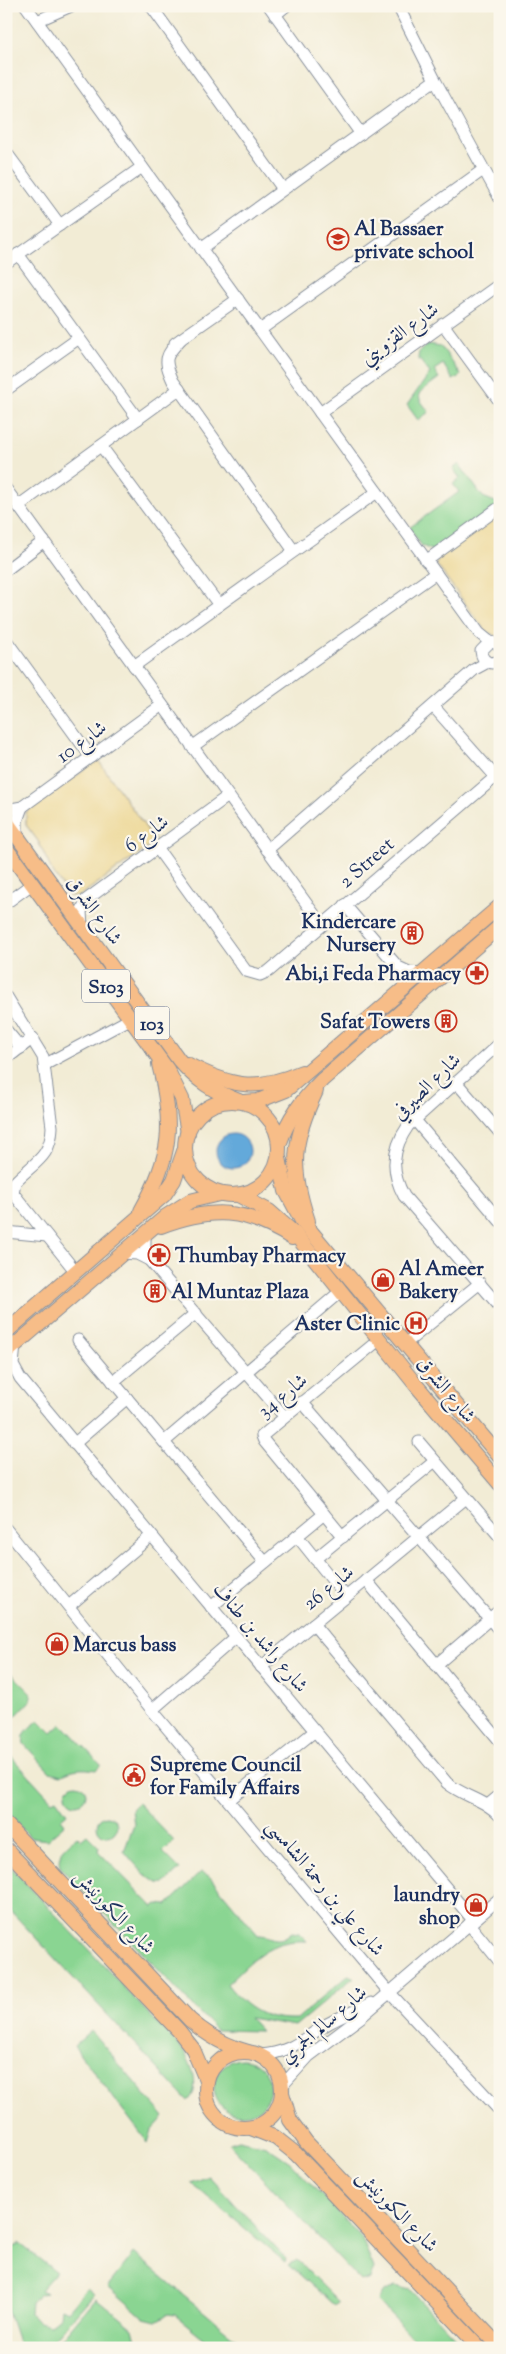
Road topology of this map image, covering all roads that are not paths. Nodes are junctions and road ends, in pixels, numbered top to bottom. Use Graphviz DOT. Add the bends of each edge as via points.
graph roads {
  1 [pos="26,6"];
  2 [pos="71,6"];
  3 [pos="151,6"];
  4 [pos="286,6"];
  5 [pos="398,6"];
  6 [pos="272,10"];
  7 [pos="37,21"];
  8 [pos="435,80"];
  9 [pos="361,134"];
  10 [pos="6,152"];
  11 [pos="142,167"];
  12 [pos="483,170"];
  13 [pos="283,189"];
  14 [pos="500,198"];
  15 [pos="60,225"];
  16 [pos="201,249"];
  17 [pos="18,254"];
  18 [pos="6,263"];
  19 [pos="500,284"];
  20 [pos="238,299"];
  21 [pos="443,324"];
  22 [pos="260,330"];
  23 [pos="79,338"];
  24 [pos="176,385"];
  25 [pos="6,390"];
  26 [pos="500,402"];
  27 [pos="320,413"];
  28 [pos="138,419"];
  29 [pos="101,446"];
  30 [pos="6,489"];
  31 [pos="377,492"];
  32 [pos="18,506"];
  33 [pos="500,507"];
  34 [pos="44,541"];
  35 [pos="294,551"];
  36 [pos="426,560"];
  37 [pos="6,570"];
  38 [pos="436,573"];
  39 [pos="219,605"];
  40 [pos="6,640"];
  41 [pos="493,652"];
  42 [pos="134,666"];
  43 [pos="162,705"];
  44 [pos="432,706"];
  45 [pos="192,747"];
  46 [pos="91,757"];
  47 [pos="498,775"];
  48 [pos="228,796"];
  49 [pos="22,807"];
  50 [pos="6,810"];
  51 [pos="6,821"];
  52 [pos="14,839"];
  53 [pos="6,848"];
  54 [pos="157,848"];
  55 [pos="267,850"];
  56 [pos="32,884"];
  57 [pos="61,897"];
  58 [pos="86,900"];
  59 [pos="6,903"];
  60 [pos="345,905"];
  61 [pos="500,906"];
  62 [pos="322,925"];
  63 [pos="82,926"];
  64 [pos="499,929"];
  65 [pos="398,967"];
  66 [pos="422,973"];
  67 [pos="399,993"];
  68 [pos="6,997"];
  69 [pos="130,1019"];
  70 [pos="6,1030"];
  71 [pos="33,1038"];
  72 [pos="500,1042"];
  73 [pos="21,1048"];
  74 [pos="157,1056"];
  75 [pos="6,1059"];
  76 [pos="179,1060"];
  77 [pos="46,1064"];
  78 [pos="314,1066"];
  79 [pos="322,1080"];
  80 [pos="456,1082"];
  81 [pos="241,1102"];
  82 [pos="414,1120"];
  83 [pos="500,1133"];
  84 [pos="186,1139"];
  85 [pos="279,1151"];
  86 [pos="219,1194"];
  87 [pos="238,1196"];
  88 [pos="136,1221"];
  89 [pos="500,1221"];
  90 [pos="148,1231"];
  91 [pos="6,1232"];
  92 [pos="312,1234"];
  93 [pos="47,1236"];
  94 [pos="306,1247"];
  95 [pos="122,1253"];
  96 [pos="149,1260"];
  97 [pos="76,1272"];
  98 [pos="480,1283"];
  99 [pos="341,1291"];
  100 [pos="500,1307"];
  101 [pos="196,1314"];
  102 [pos="6,1332"];
  103 [pos="380,1339"];
  104 [pos="78,1340"];
  105 [pos="405,1344"];
  106 [pos="11,1349"];
  107 [pos="6,1372"];
  108 [pos="246,1372"];
  109 [pos="20,1378"];
  110 [pos="114,1382"];
  111 [pos="127,1398"];
  112 [pos="302,1402"];
  113 [pos="284,1416"];
  114 [pos="164,1442"];
  115 [pos="419,1442"];
  116 [pos="74,1444"];
  117 [pos="500,1457"];
  118 [pos="435,1462"];
  119 [pos="500,1484"];
  120 [pos="466,1498"];
  121 [pos="387,1501"];
  122 [pos="324,1514"];
  123 [pos="6,1529"];
  124 [pos="152,1536"];
  125 [pos="297,1536"];
  126 [pos="343,1537"];
  127 [pos="418,1537"];
  128 [pos="500,1537"];
  129 [pos="315,1559"];
  130 [pos="266,1562"];
  131 [pos="366,1580"];
  132 [pos="346,1597"];
  133 [pos="69,1606"];
  134 [pos="211,1607"];
  135 [pos="500,1610"];
  136 [pos="489,1619"];
  137 [pos="313,1624"];
  138 [pos="500,1631"];
  139 [pos="236,1637"];
  140 [pos="436,1665"];
  141 [pos="261,1667"];
  142 [pos="152,1710"];
  143 [pos="315,1731"];
  144 [pos="500,1741"];
  145 [pos="500,1795"];
  146 [pos="229,1800"];
  147 [pos="488,1805"];
  148 [pos="500,1816"];
  149 [pos="6,1824"];
  150 [pos="6,1849"];
  151 [pos="500,1898"];
  152 [pos="471,1922"];
  153 [pos="500,1962"];
  154 [pos="390,1992"];
  155 [pos="254,2053"];
  156 [pos="207,2082"];
  157 [pos="282,2090"];
  158 [pos="500,2110"];
  159 [pos="251,2128"];
  160 [pos="379,2242"];
  161 [pos="437,2280"];
  162 [pos="500,2347"];
  163 [pos="480,2348"];
  1 -- 7 [label="street"];
  2 -- 7 [label="street"];
  3 -- 13 [label="street"];
  4 -- 6 [label="street"];
  5 -- 8 [label="street"];
  6 -- 9 [label="street"];
  7 -- 11 [label="street"];
  8 -- 9 [label="street"];
  8 -- 12 [label="street"];
  9 -- 13 [label="street"];
  10 -- 15 [label="street"];
  11 -- 15 [label="street"];
  11 -- 16 [label="street"];
  12 -- 14 [label="street"];
  12 -- 22 [label="street"];
  13 -- 16 [label="street"];
  15 -- 17 [label="street"];
  16 -- 20 [label="street"];
  17 -- 18 [label="street"];
  17 -- 23 [label="street"];
  19 -- 21 [label="street, شارع القزويني"];
  20 -- 22 [label="street"];
  20 -- 24 [label="street" via="181,339 166,357 166,366"];
  21 -- 26 [label="street"];
  21 -- 27 [label="street, شارع القزويني"];
  22 -- 27 [label="street"];
  23 -- 25 [label="street"];
  23 -- 28 [label="street"];
  24 -- 28 [label="street"];
  24 -- 35 [label="street"];
  27 -- 31 [label="street"];
  28 -- 29 [label="street"];
  29 -- 32 [label="street"];
  29 -- 39 [label="street"];
  30 -- 32 [label="street"];
  31 -- 35 [label="street"];
  31 -- 36 [label="street"];
  32 -- 34 [label="street"];
  33 -- 36 [label="street"];
  34 -- 37 [label="street"];
  34 -- 42 [label="street"];
  35 -- 39 [label="street"];
  36 -- 38 [label="street"];
  38 -- 41 [label="street"];
  38 -- 45 [label="street"];
  39 -- 42 [label="street"];
  40 -- 46 [label="street"];
  41 -- 44 [label="street"];
  42 -- 43 [label="street"];
  43 -- 45 [label="street"];
  43 -- 46 [label="street, شارع 10"];
  44 -- 47 [label="street"];
  44 -- 55 [label="street"];
  45 -- 48 [label="street"];
  46 -- 49 [label="street, شارع 10"];
  47 -- 60 [label="street, 2 Street"];
  48 -- 54 [label="street, شارع 6"];
  48 -- 55 [label="street"];
  49 -- 50 [label="street, شارع 10"];
  49 -- 52 [label="street"];
  51 -- 52 [label="main road, شارع الشرق"];
  52 -- 57 [label="main road, شارع الشرق"];
  53 -- 56 [label="main road, شارع الشرق / S103"];
  54 -- 58 [label="street, شارع 6"];
  54 -- 62 [label="street, 2 Street" via="243,967 254,975 269,971"];
  55 -- 62 [label="street"];
  56 -- 59 [label="street"];
  56 -- 69 [label="main road, شارع الشرق / S103"];
  57 -- 58 [label="street"];
  57 -- 63 [label="main road, شارع الشرق"];
  58 -- 63 [label="street" via="81,912"];
  60 -- 62 [label="street, 2 Street"];
  60 -- 65 [label="street"];
  61 -- 66 [label="main road"];
  63 -- 76 [label="main road, شارع الشرق / 103"];
  64 -- 79 [label="main road"];
  65 -- 66 [label="street"];
  65 -- 67 [label="street"];
  66 -- 67 [label="main road"];
  67 -- 78 [label="main road"];
  68 -- 71 [label="street"];
  69 -- 74 [label="main road, شارع الشرق / S103"];
  69 -- 77 [label="street"];
  70 -- 73 [label="street"];
  71 -- 73 [label="street"];
  71 -- 77 [label="street"];
  72 -- 80 [label="street, شارع الصيرفي"];
  73 -- 75 [label="street"];
  74 -- 84 [label="main road, شارع الشرق / S103" via="176,1084 182,1100"];
  74 -- 88 [label="main road" via="168,1108 167,1147 156,1184"];
  76 -- 78 [label="main road" via="239,1085 271,1083"];
  76 -- 81 [label="main road, شارع الشرق / 103" via="211,1090"];
  77 -- 93 [label="street" via="52,1137 44,1155 15,1182 12,1189"];
  78 -- 81 [label="main road" via="286,1090 272,1097"];
  79 -- 85 [label="main road" via="295,1110"];
  79 -- 92 [label="main road" via="302,1124 295,1162 297,1183"];
  80 -- 82 [label="street, شارع الصيرفي"];
  80 -- 83 [label="street"];
  81 -- 84 [label="main road" via="226,1101 208,1108 194,1121"];
  81 -- 85 [label="main road" via="264,1113 274,1128"];
  82 -- 89 [label="street"];
  82 -- 98 [label="street, شارع الصيرفي" via="395,1150 398,1185"];
  84 -- 86 [label="main road" via="190,1170 198,1181"];
  84 -- 88 [label="main road" via="174,1180 164,1195"];
  85 -- 87 [label="main road" via="272,1174 260,1187"];
  85 -- 92 [label="main road, شارع الشرق" via="286,1191"];
  86 -- 87 [label="main road"];
  86 -- 90 [label="main road" via="177,1208"];
  87 -- 94 [label="main road, شارع الشرق" via="276,1216"];
  88 -- 97 [label="main road"];
  90 -- 94 [label="main road" via="198,1214 231,1213 263,1222"];
  90 -- 95 [label="main road"];
  90 -- 96 [label="street" via="145,1247"];
  91 -- 93 [label="street"];
  92 -- 105 [label="main road, شارع الشرق"];
  93 -- 97 [label="street"];
  94 -- 99 [label="main road, شارع الشرق"];
  95 -- 96 [label="street" via="137,1254"];
  95 -- 106 [label="main road"];
  96 -- 101 [label="street"];
  97 -- 102 [label="main road"];
  98 -- 100 [label="street, شارع الصيرفي"];
  98 -- 105 [label="street"];
  99 -- 103 [label="main road, شارع الشرق"];
  99 -- 108 [label="street"];
  101 -- 108 [label="street"];
  101 -- 110 [label="street"];
  103 -- 112 [label="street, شارع 34"];
  103 -- 119 [label="main road, شارع الشرق"];
  104 -- 110 [label="street"];
  105 -- 117 [label="main road, شارع الشرق"];
  106 -- 109 [label="street, شارع راشد بن طناف" via="13,1366"];
  107 -- 109 [label="street, شارع راشد بن طناف"];
  108 -- 113 [label="street"];
  108 -- 114 [label="street"];
  109 -- 116 [label="street, شارع راشد بن طناف"];
  110 -- 111 [label="street"];
  111 -- 114 [label="street"];
  111 -- 116 [label="street"];
  112 -- 113 [label="street, شارع 34"];
  112 -- 121 [label="street"];
  113 -- 122 [label="street, شارع 34" via="264,1433 263,1439"];
  114 -- 130 [label="street"];
  115 -- 118 [label="street"];
  116 -- 124 [label="street, شارع راشد بن طناف"];
  118 -- 120 [label="street"];
  118 -- 121 [label="street, شارع 26"];
  120 -- 127 [label="street, شارع 26"];
  120 -- 128 [label="street"];
  121 -- 126 [label="street, شارع 26"];
  121 -- 127 [label="street"];
  122 -- 125 [label="street"];
  122 -- 126 [label="street, شارع 34"];
  123 -- 133 [label="street, شارع علي بن رحمة الشامسي"];
  124 -- 133 [label="street"];
  124 -- 134 [label="street, شارع راشد بن طناف"];
  125 -- 129 [label="street"];
  125 -- 130 [label="street"];
  126 -- 129 [label="street, شارع 26"];
  127 -- 131 [label="street, شارع 26"];
  127 -- 136 [label="street"];
  129 -- 132 [label="street"];
  130 -- 134 [label="street"];
  131 -- 132 [label="street, شارع 26"];
  131 -- 140 [label="street"];
  132 -- 137 [label="street, شارع 26"];
  133 -- 142 [label="street, شارع علي بن رحمة الشامسي"];
  134 -- 139 [label="street, شارع راشد بن طناف"];
  135 -- 136 [label="street"];
  136 -- 138 [label="street"];
  136 -- 140 [label="street"];
  137 -- 141 [label="street, شارع 26"];
  137 -- 147 [label="street" via="447,1783"];
  139 -- 141 [label="street, شارع راشد بن طناف"];
  139 -- 142 [label="street"];
  140 -- 144 [label="street"];
  141 -- 143 [label="street, شارع راشد بن طناف"];
  142 -- 146 [label="street, شارع علي بن رحمة الشامسي"];
  143 -- 146 [label="street"];
  143 -- 152 [label="street, شارع راشد بن طناف"];
  145 -- 147 [label="street"];
  146 -- 154 [label="street, شارع علي بن رحمة الشامسي"];
  147 -- 148 [label="street"];
  149 -- 155 [label="main road, شارع الكورنيش" via="195,2024 223,2043"];
  150 -- 156 [label="main road, شارع الكورنيش" via="179,2031 194,2049"];
  151 -- 152 [label="street, شارع سالم الجمري"];
  152 -- 153 [label="street, شارع راشد بن طناف"];
  152 -- 154 [label="street, شارع سالم الجمري"];
  154 -- 155 [label="street, شارع سالم الجمري" via="327,2024 292,2048 271,2054"];
  154 -- 157 [label="street, شارع سالم الجمري" via="309,2056"];
  154 -- 158 [label="street, شارع علي بن رحمة الشامسي"];
  155 -- 156 [label="main road" via="237,2052 227,2056 211,2071"];
  155 -- 157 [label="main road" via="275,2068"];
  156 -- 159 [label="main road" via="209,2105 216,2116 227,2124"];
  157 -- 159 [label="main road" via="273,2116"];
  157 -- 161 [label="main road, شارع الكورنيش" via="287,2113 297,2132"];
  159 -- 160 [label="main road, شارع الكورنيش" via="286,2145"];
  160 -- 161 [label="main road" via="389,2240 419,2269"];
  160 -- 163 [label="main road, شارع الكورنيش"];
  161 -- 162 [label="main road, شارع الكورنيش"];
}
